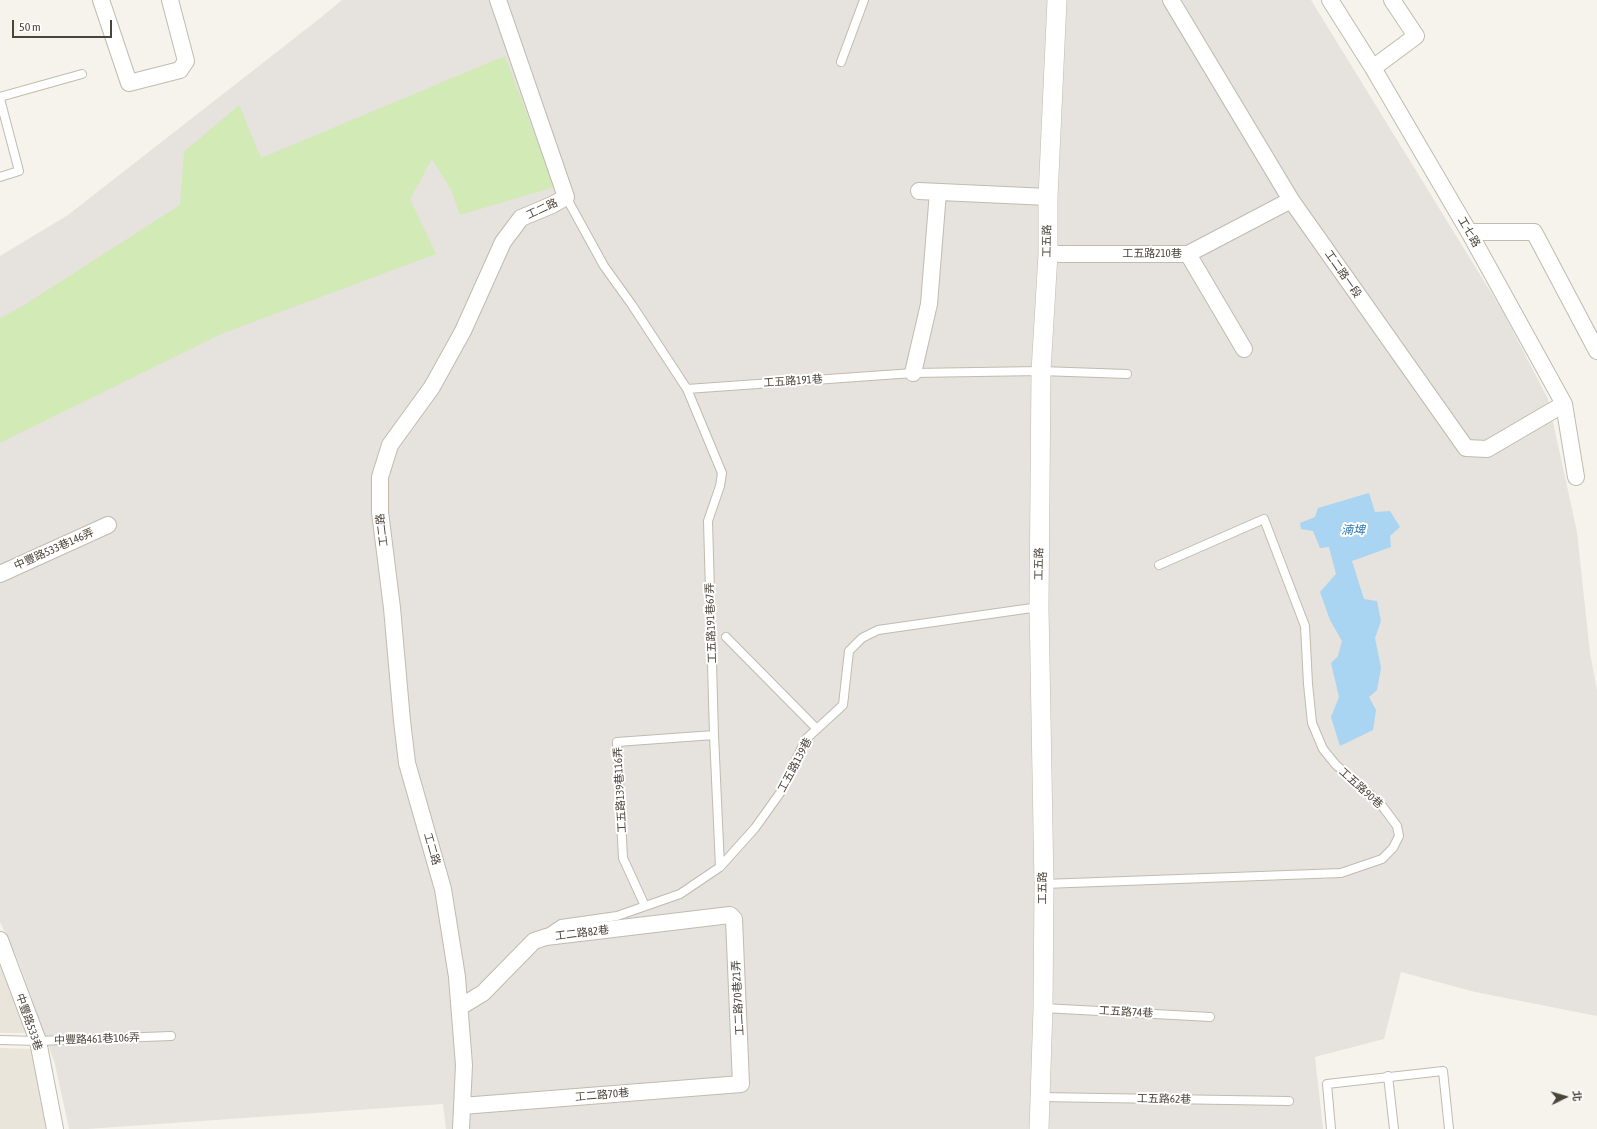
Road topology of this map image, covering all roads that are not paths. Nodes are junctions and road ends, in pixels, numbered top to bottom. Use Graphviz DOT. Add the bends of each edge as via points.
graph roads {
  1 [pos="101,0"];
  2 [pos="170,0"];
  3 [pos="499,0"];
  4 [pos="864,0"];
  5 [pos="1057,0"];
  6 [pos="1171,0"];
  7 [pos="1330,0"];
  8 [pos="1392,0"];
  9 [pos="841,62"];
  10 [pos="1373,68"];
  11 [pos="82,74"];
  12 [pos="0,98"];
  13 [pos="0,177"];
  14 [pos="919,191"];
  15 [pos="938,192"];
  16 [pos="566,197"];
  17 [pos="1048,197"];
  18 [pos="1291,200"];
  19 [pos="1469,232"];
  20 [pos="1048,254"];
  21 [pos="1188,254"];
  22 [pos="1244,349"];
  23 [pos="1597,351"];
  24 [pos="1041,371"];
  25 [pos="913,373"];
  26 [pos="1127,374"];
  27 [pos="687,389"];
  28 [pos="1564,404"];
  29 [pos="1576,477"];
  30 [pos="108,525"];
  31 [pos="1160,565"];
  32 [pos="0,574"];
  33 [pos="1039,607"];
  34 [pos="726,638"];
  35 [pos="817,729"];
  36 [pos="714,735"];
  37 [pos="720,867"];
  38 [pos="1044,884"];
  39 [pos="645,906"];
  40 [pos="730,915"];
  41 [pos="0,940"];
  42 [pos="534,941"];
  43 [pos="460,1007"];
  44 [pos="1043,1008"];
  45 [pos="1210,1017"];
  46 [pos="171,1036"];
  47 [pos="0,1040"];
  48 [pos="38,1041"];
  49 [pos="1388,1076"];
  50 [pos="741,1084"];
  51 [pos="1039,1097"];
  52 [pos="1290,1101"];
  53 [pos="462,1106"];
  54 [pos="55,1129"];
  55 [pos="461,1129"];
  56 [pos="1038,1129"];
  57 [pos="1331,1129"];
  58 [pos="1394,1129"];
  59 [pos="1449,1129"];
  1 -- 2 [label="street" via="129,83 180,70 186,61"];
  3 -- 16 [label="street, 工二路"];
  4 -- 9 [label="lane"];
  5 -- 17 [label="street, 工五路"];
  6 -- 18 [label="street, 工二路一段"];
  7 -- 10 [label="street, 工七路"];
  8 -- 10 [label="street" via="1416,36"];
  10 -- 19 [label="street, 工七路"];
  11 -- 12 [label="lane"];
  12 -- 13 [label="lane" via="19,171"];
  14 -- 15 [label="street"];
  15 -- 17 [label="street"];
  15 -- 25 [label="street" via="929,304"];
  16 -- 27 [label="lane" via="604,266"];
  16 -- 43 [label="street, 工二路" via="521,218 503,242 463,331 432,387 390,445 380,477 380,512 407,763 443,889 458,977"];
  17 -- 20 [label="street, 工五路"];
  18 -- 21 [label="street, 工五路210巷"];
  18 -- 28 [label="street, 工二路一段" via="1466,448 1487,449"];
  19 -- 23 [label="street" via="1534,232"];
  19 -- 28 [label="street, 工七路"];
  20 -- 21 [label="street, 工五路210巷"];
  20 -- 24 [label="street, 工五路"];
  21 -- 22 [label="street"];
  24 -- 25 [label="lane, 工五路191巷"];
  24 -- 26 [label="lane, 工五路191巷"];
  24 -- 33 [label="street, 工五路"];
  25 -- 27 [label="lane, 工五路191巷"];
  27 -- 36 [label="lane, 工五路191巷67弄" via="722,473 708,521"];
  28 -- 29 [label="street, 工七路"];
  30 -- 32 [label="street, 中豐路533巷146弄"];
  31 -- 38 [label="lane, 工五路90巷" via="1264,519 1305,626 1312,723 1323,749 1336,765 1380,803 1397,826 1399,836 1393,848 1382,860 1341,873"];
  33 -- 35 [label="lane, 工五路139巷" via="878,630 862,638 850,651 843,705"];
  33 -- 38 [label="street, 工五路"];
  34 -- 35 [label="lane"];
  35 -- 37 [label="lane, 工五路139巷" via="806,739 776,799 755,828"];
  36 -- 37 [label="lane, 工五路191巷67弄"];
  36 -- 39 [label="lane, 工五路139巷116弄" via="617,742 623,858"];
  37 -- 39 [label="lane, 工五路139巷" via="680,894"];
  38 -- 44 [label="street, 工五路"];
  39 -- 42 [label="lane, 工五路139巷" via="617,916 561,924"];
  40 -- 42 [label="street, 工二路82巷" via="546,937"];
  40 -- 50 [label="street, 工二路70巷21弄" via="734,919"];
  41 -- 48 [label="street, 中豐路533巷"];
  42 -- 43 [label="street" via="483,992"];
  43 -- 53 [label="street, 工二路" via="464,1064"];
  44 -- 45 [label="lane, 工五路74巷"];
  44 -- 51 [label="street, 工五路"];
  46 -- 48 [label="lane, 中豐路461巷106弄"];
  47 -- 48 [label="lane, 中豐路461巷106弄"];
  48 -- 54 [label="street, 中豐路533巷"];
  49 -- 57 [label="lane" via="1327,1084"];
  49 -- 58 [label="lane"];
  49 -- 59 [label="lane" via="1443,1071"];
  50 -- 53 [label="street, 工二路70巷"];
  51 -- 52 [label="lane, 工五路62巷"];
  51 -- 56 [label="street, 工五路"];
  53 -- 55 [label="street, 工二路"];
}
